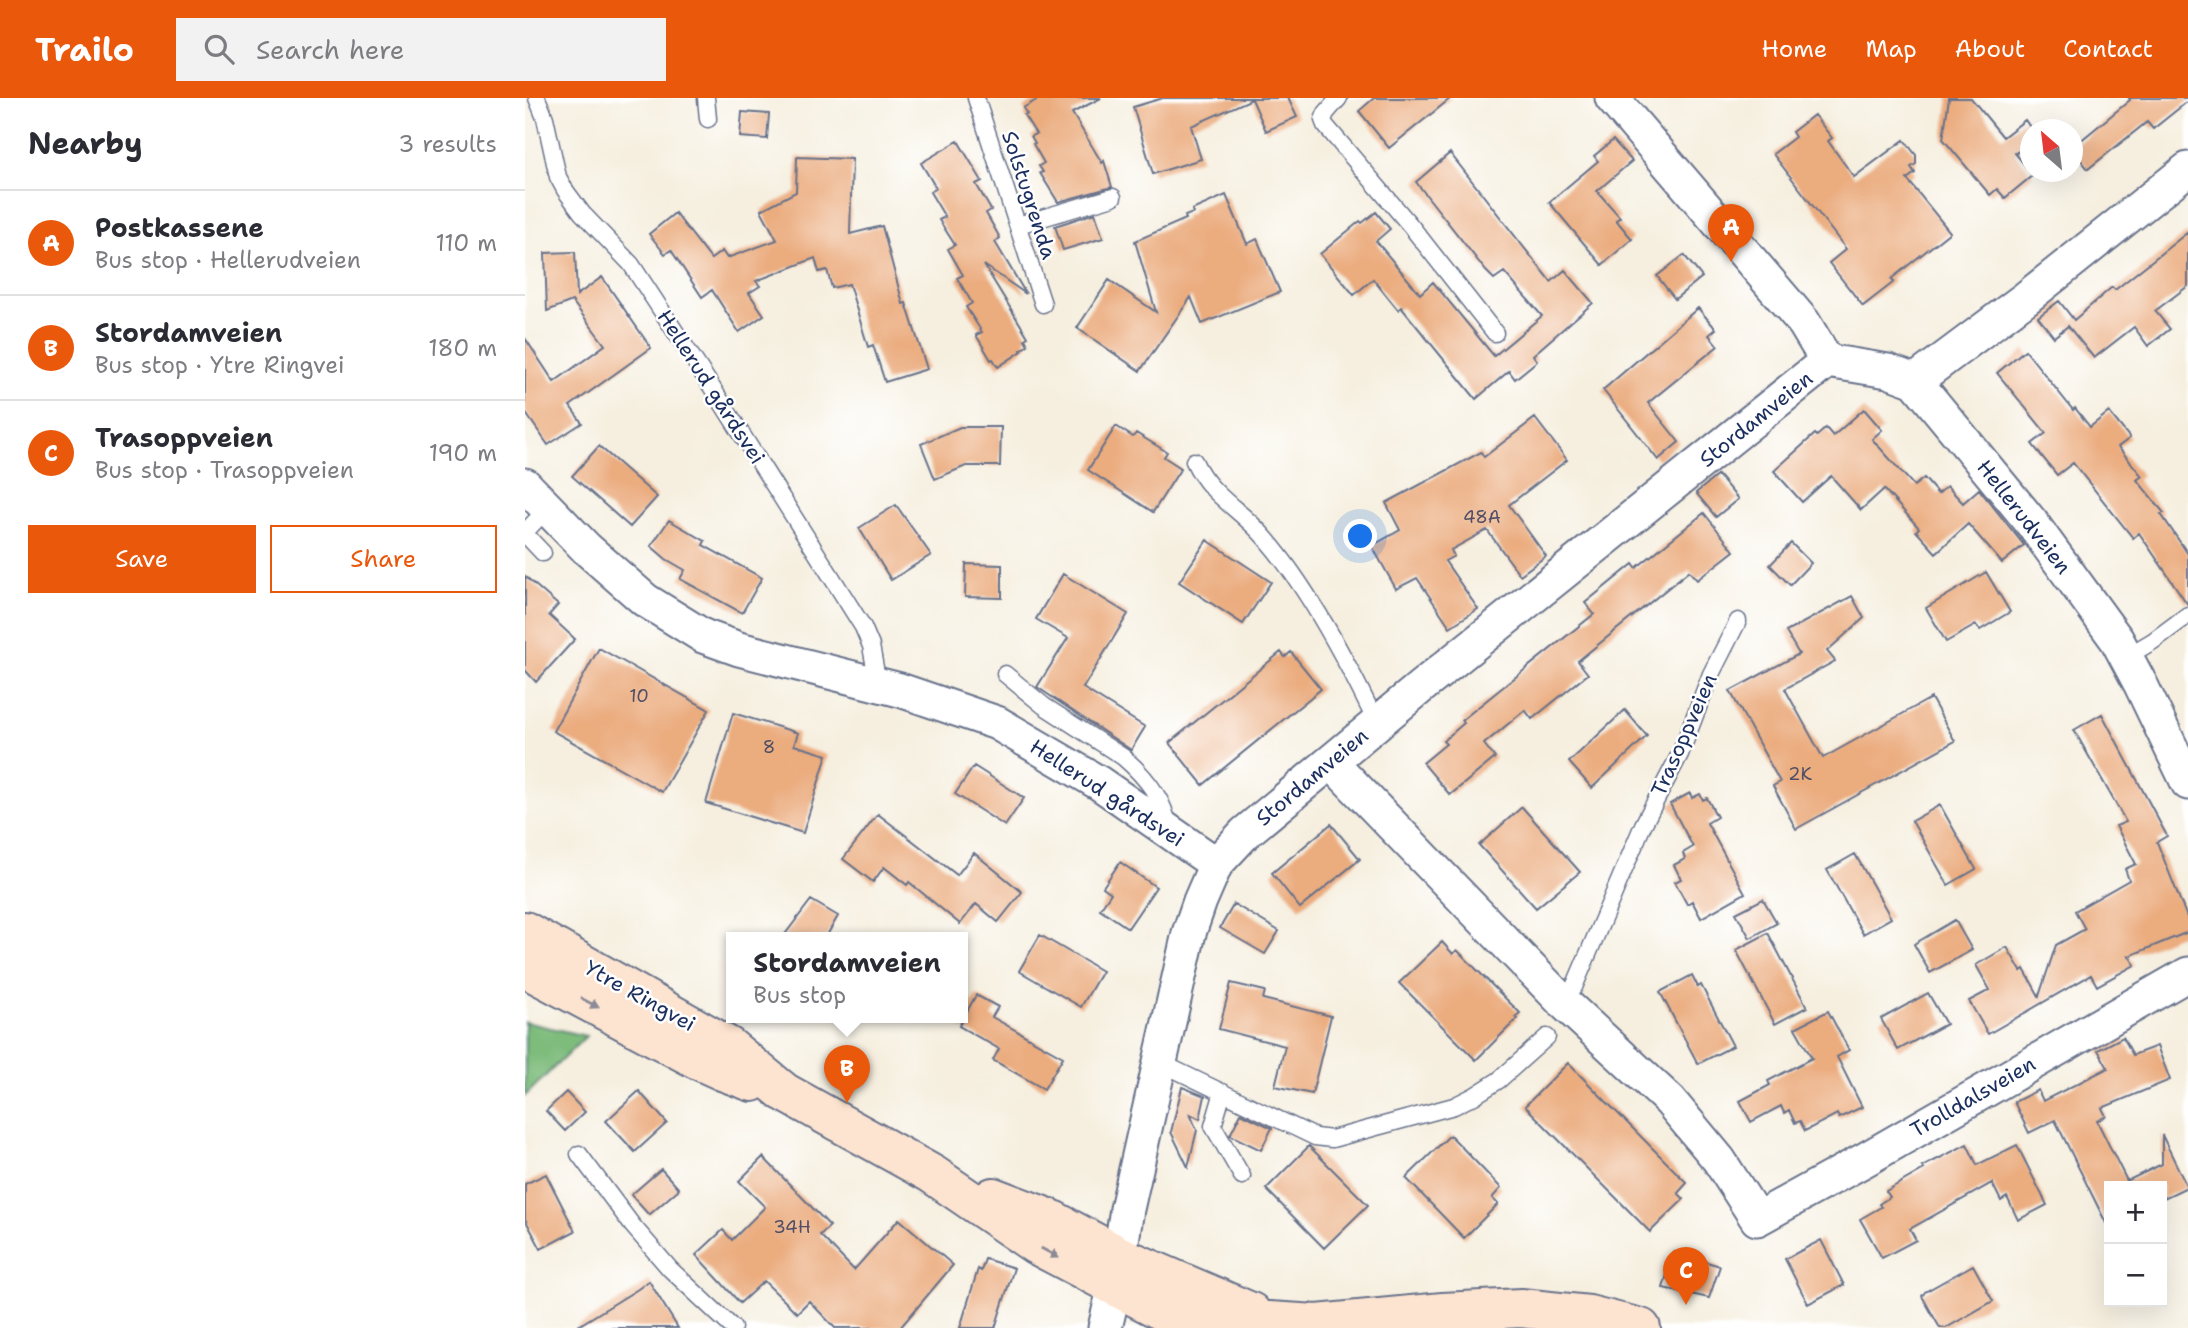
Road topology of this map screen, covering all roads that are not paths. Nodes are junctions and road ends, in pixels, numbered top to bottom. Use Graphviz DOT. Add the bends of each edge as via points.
graph roads {
  1 [pos="537,98"];
  2 [pos="706,98"];
  3 [pos="976,98"];
  4 [pos="1339,98"];
  5 [pos="1612,98"];
  6 [pos="708,119"];
  7 [pos="2188,169"];
  8 [pos="1113,197"];
  9 [pos="1018,225"];
  10 [pos="1043,304"];
  11 [pos="1495,333"];
  12 [pos="1827,361"];
  13 [pos="1915,381"];
  14 [pos="1194,461"];
  15 [pos="525,485"];
  16 [pos="532,525"];
  17 [pos="543,553"];
  18 [pos="2188,615"];
  19 [pos="1738,621"];
  20 [pos="2126,657"];
  21 [pos="1005,674"];
  22 [pos="877,684"];
  23 [pos="1377,724"];
  24 [pos="1331,762"];
  25 [pos="2188,783"];
  26 [pos="1168,831"];
  27 [pos="1216,864"];
  28 [pos="525,916"];
  29 [pos="525,931"];
  30 [pos="535,964"];
  31 [pos="2188,974"];
  32 [pos="1563,1002"];
  33 [pos="1547,1037"];
  34 [pos="1159,1062"];
  35 [pos="1223,1092"];
  36 [pos="579,1154"];
  37 [pos="1242,1176"];
  38 [pos="1118,1271"];
  39 [pos="733,1328"];
  40 [pos="1105,1328"];
  41 [pos="1641,1328"];
  1 -- 22 [label="lane, Hellerud gårdsvei" via="565,190 631,264 731,417 863,627"];
  2 -- 6 [label="lane"];
  3 -- 9 [label="lane, Solstugrenda"];
  4 -- 11 [label="lane" via="1326,113 1325,125"];
  5 -- 12 [label="street" via="1789,304"];
  7 -- 13 [label="street"];
  8 -- 9 [label="lane"];
  9 -- 10 [label="lane, Solstugrenda"];
  12 -- 13 [label="street, Stordamveien" via="1888,371"];
  12 -- 23 [label="street, Stordamveien"];
  13 -- 20 [label="street, Hellerudveien" via="2031,522"];
  14 -- 23 [label="lane, Stordamveien" via="1211,489 1258,530 1287,565"];
  15 -- 16 [label="street, Hellerud gårdsvei"];
  16 -- 17 [label="lane"];
  16 -- 22 [label="street, Hellerud gårdsvei" via="587,549 645,600 703,636"];
  18 -- 20 [label="lane"];
  19 -- 32 [label="lane, Trasoppveien" via="1574,987"];
  20 -- 25 [label="street, Hellerudveien"];
  21 -- 26 [label="lane" via="1137,769 1149,782"];
  22 -- 26 [label="street, Hellerud gårdsvei" via="997,723 1099,783"];
  23 -- 24 [label="street, Stordamveien"];
  24 -- 27 [label="street, Stordamveien" via="1245,833"];
  24 -- 32 [label="street"];
  26 -- 27 [label="street, Hellerud gårdsvei"];
  27 -- 34 [label="street, Stordamveien" via="1189,933"];
  28 -- 30 [label="main road"];
  29 -- 30 [label="main road, Ytre Ringvei"];
  30 -- 38 [label="main road, Ytre Ringvei" via="729,1046 784,1092 932,1174 1036,1245"];
  31 -- 32 [label="street, Trolldalsveien" via="1757,1219 1719,1160 1670,1101"];
  33 -- 35 [label="lane" via="1474,1096 1332,1139 1274,1118"];
  34 -- 35 [label="lane"];
  34 -- 38 [label="street, Stordamveien"];
  35 -- 37 [label="lane" via="1213,1126"];
  36 -- 39 [label="lane" via="670,1269"];
  38 -- 40 [label="street, Stordamveien"];
  38 -- 41 [label="main road" via="1269,1321 1341,1324 1521,1308 1589,1315"];
}
